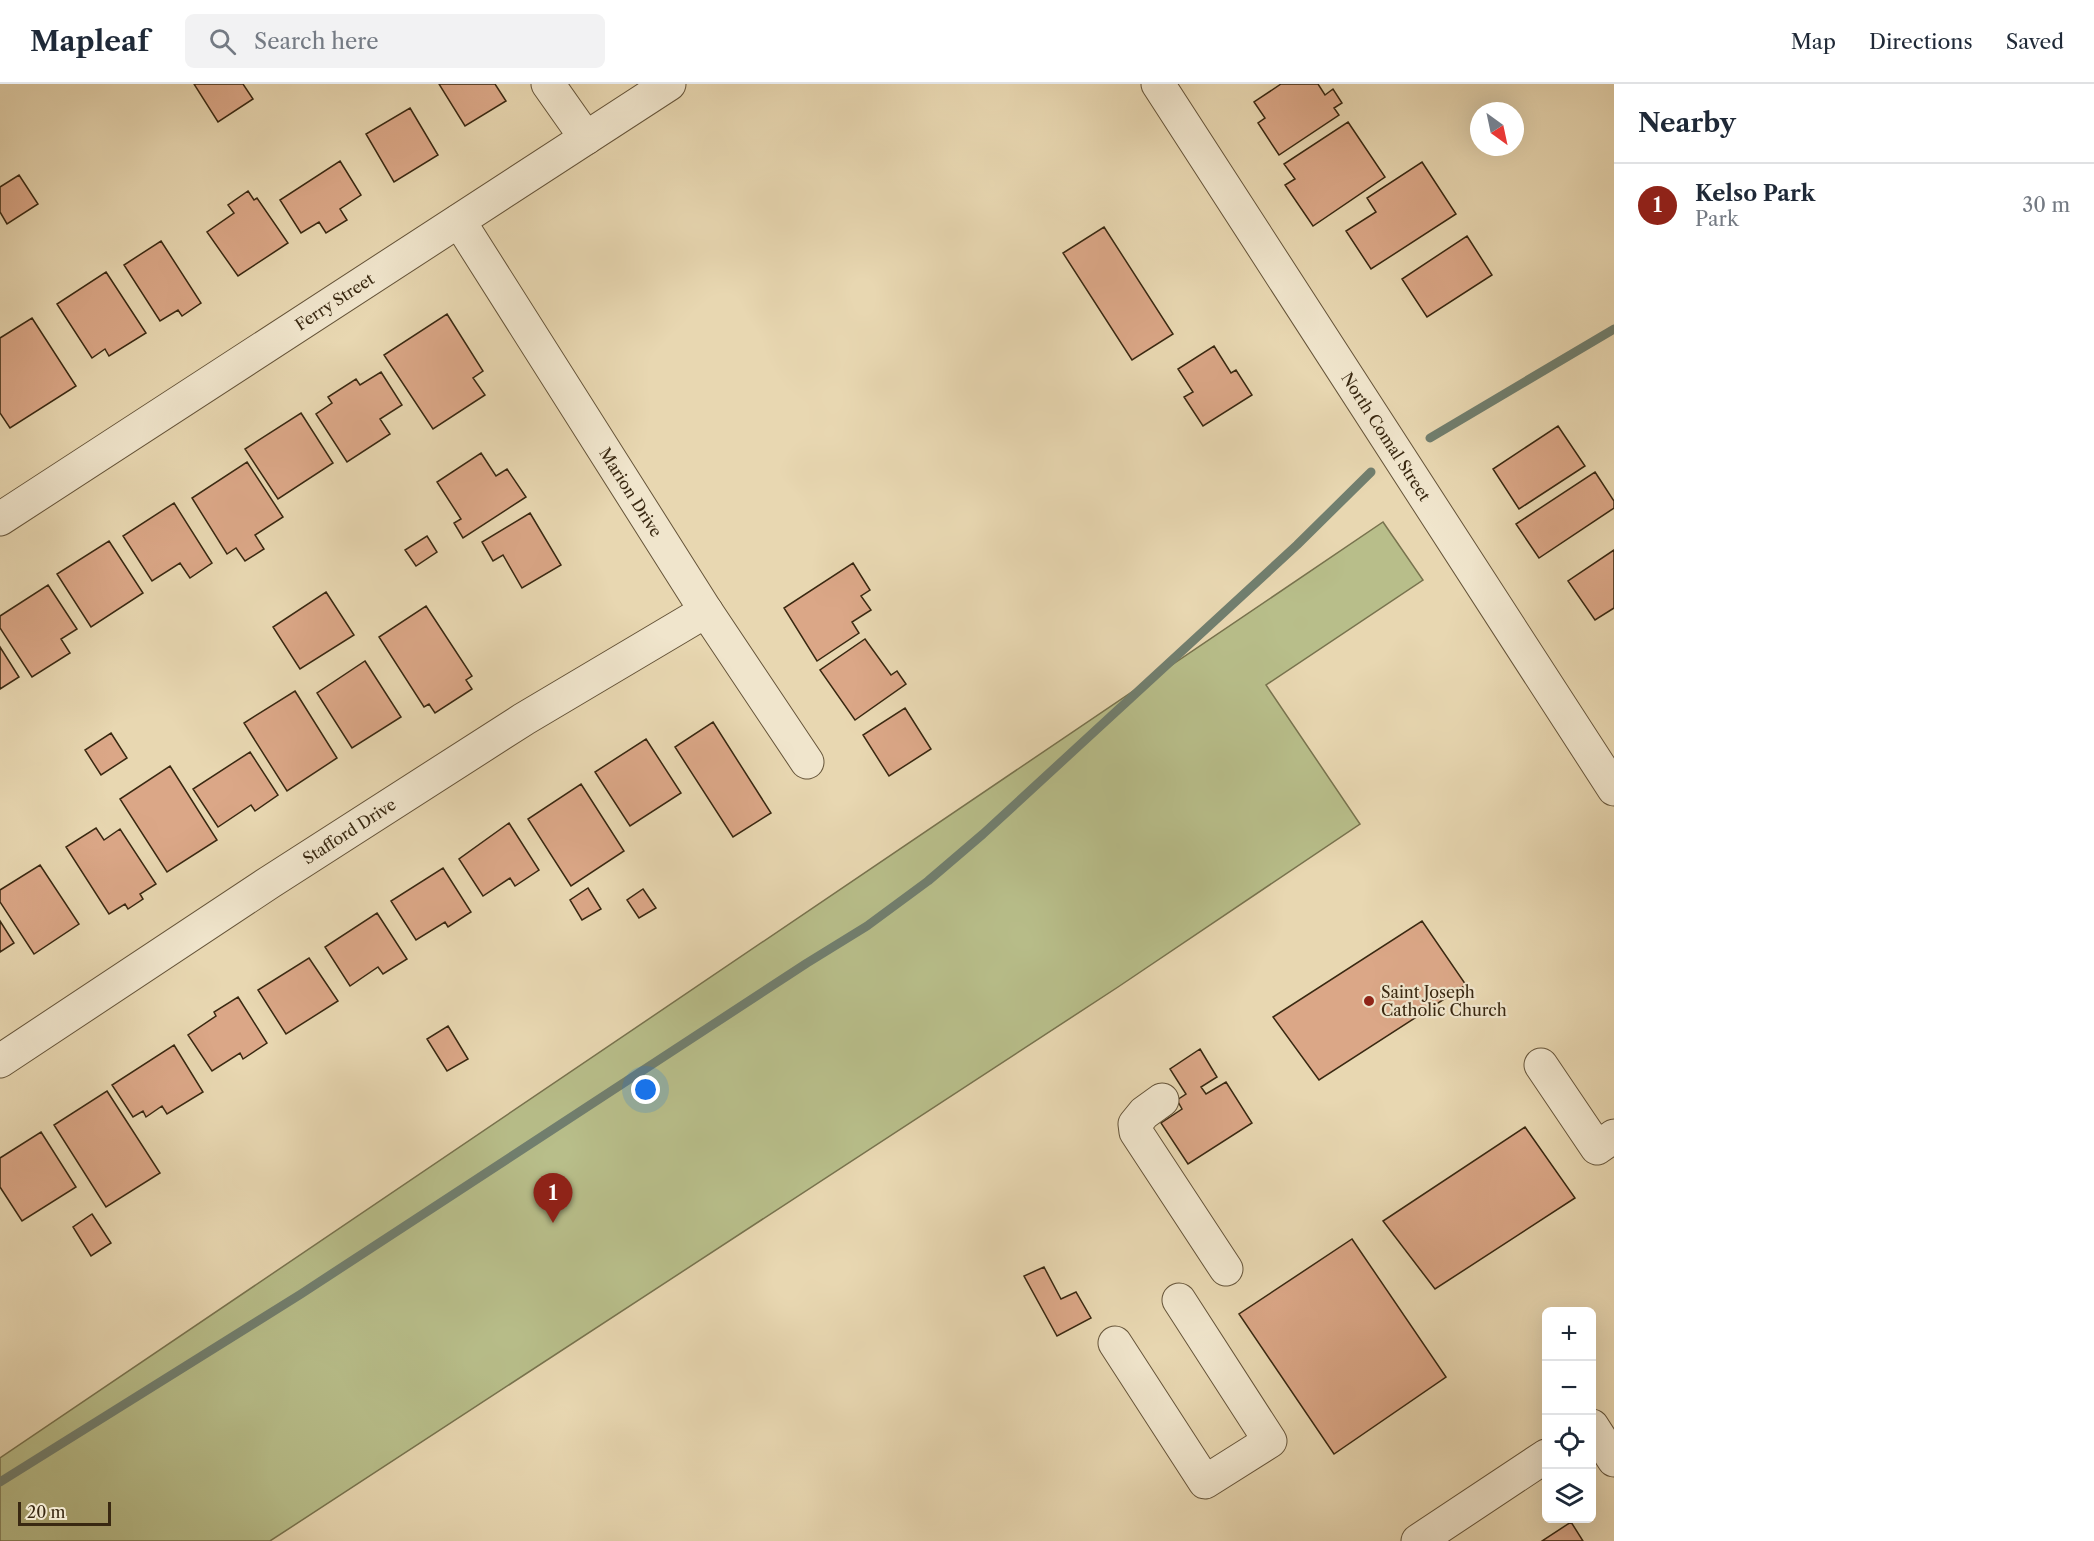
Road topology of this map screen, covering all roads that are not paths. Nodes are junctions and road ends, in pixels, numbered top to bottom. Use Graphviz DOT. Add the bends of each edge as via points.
graph roads {
  1 [pos="548,84"];
  2 [pos="669,84"];
  3 [pos="1158,84"];
  4 [pos="586,138"];
  5 [pos="459,220"];
  6 [pos="0,519"];
  7 [pos="706,611"];
  8 [pos="807,762"];
  9 [pos="1614,789"];
  10 [pos="0,1061"];
  11 [pos="1541,1065"];
  12 [pos="1162,1100"];
  13 [pos="1614,1136"];
  14 [pos="1226,1269"];
  15 [pos="1179,1300"];
  16 [pos="1115,1342"];
  17 [pos="1614,1412"];
  18 [pos="1596,1423"];
  19 [pos="1596,1432"];
  20 [pos="1542,1459"];
  21 [pos="1614,1460"];
  22 [pos="1418,1541"];
  1 -- 4 [label="street"];
  2 -- 4 [label="street, Ferry Street"];
  3 -- 9 [label="street, North Comal Street"];
  4 -- 5 [label="street, Ferry Street"];
  5 -- 6 [label="street, Ferry Street"];
  5 -- 7 [label="street, Marion Drive"];
  7 -- 8 [label="street, Marion Drive"];
  7 -- 10 [label="street, Stafford Drive" via="515,725"];
  11 -- 13 [label="street" via="1597,1148"];
  12 -- 14 [label="street" via="1135,1124 1136,1132"];
  15 -- 16 [label="street" via="1270,1441 1205,1482"];
  17 -- 18 [label="street"];
  19 -- 21 [label="street"];
  20 -- 22 [label="street"];
}
